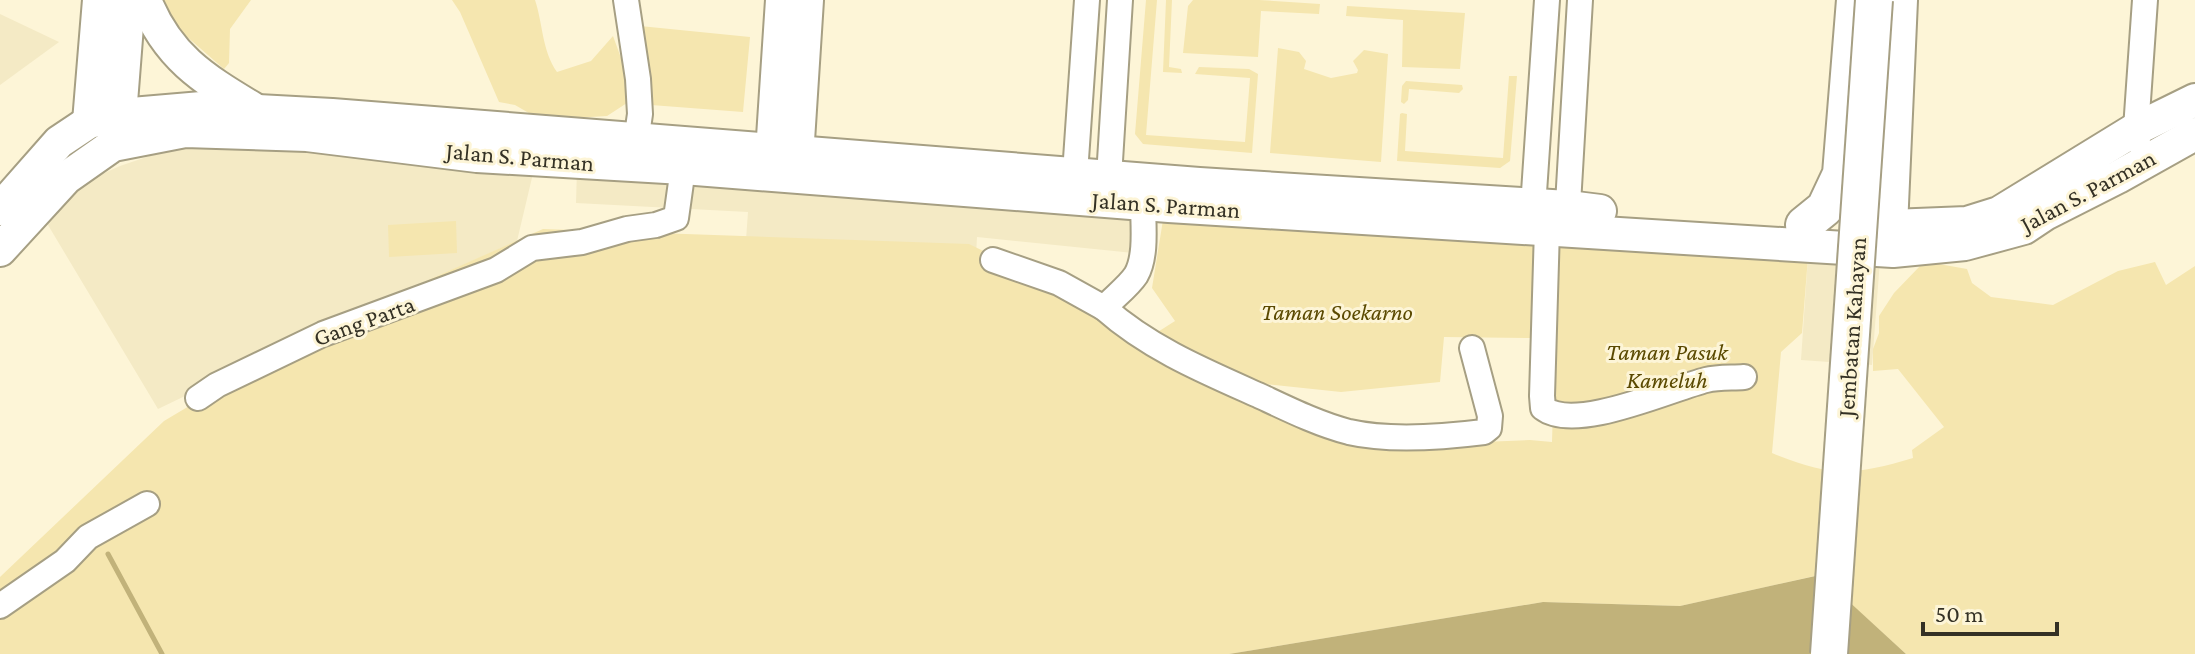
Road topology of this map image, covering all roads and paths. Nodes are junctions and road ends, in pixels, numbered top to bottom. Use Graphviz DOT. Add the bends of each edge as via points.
graph roads {
  1 [pos="99,0"];
  2 [pos="129,0"];
  3 [pos="145,0"];
  4 [pos="626,0"];
  5 [pos="782,0"];
  6 [pos="807,0"];
  7 [pos="1087,0"];
  8 [pos="1120,0"];
  9 [pos="1547,0"];
  10 [pos="1580,0"];
  11 [pos="1855,0"];
  12 [pos="1874,0"];
  13 [pos="1899,0"];
  14 [pos="2145,0"];
  15 [pos="2195,100"];
  16 [pos="257,111"];
  17 [pos="89,122"];
  18 [pos="2136,129"];
  19 [pos="117,130"];
  20 [pos="1846,130"];
  21 [pos="2195,134"];
  22 [pos="1891,149"];
  23 [pos="634,152"];
  24 [pos="784,163"];
  25 [pos="2143,164"];
  26 [pos="683,168"];
  27 [pos="1074,186"];
  28 [pos="1108,189"];
  29 [pos="1143,203"];
  30 [pos="0,209"];
  31 [pos="1549,220"];
  32 [pos="1804,225"];
  33 [pos="1889,227"];
  34 [pos="0,250"];
  35 [pos="993,260"];
  36 [pos="1104,308"];
  37 [pos="1472,348"];
  38 [pos="1744,377"];
  39 [pos="198,398"];
  40 [pos="147,504"];
  41 [pos="0,606"];
  42 [pos="1829,654"];
  1 -- 17 [label="main road"];
  2 -- 19 [label="main road"];
  3 -- 16 [label="main road" via="154,23 187,65"];
  4 -- 23 [label="street" via="640,114"];
  5 -- 24 [label="main road"];
  6 -- 24 [label="main road"];
  7 -- 27 [label="street"];
  8 -- 28 [label="street"];
  9 -- 31 [label="street"];
  10 -- 31 [label="street"];
  11 -- 20 [label="highway"];
  12 -- 42 [label="highway, Jembatan Kahayan, bridge"];
  13 -- 22 [label="highway"];
  14 -- 18 [label="street"];
  15 -- 18 [label="main road, Jalan S. Parman"];
  16 -- 19 [label="main road, Jalan S. Parman" via="202,108"];
  16 -- 23 [label="main road, Jalan S. Parman"];
  17 -- 19 [label="main road"];
  17 -- 30 [label="main road" via="59,142"];
  18 -- 25 [label="street"];
  18 -- 33 [label="main road, Jalan S. Parman" via="1999,213 1967,223"];
  19 -- 23 [label="main road, Jalan S. Parman" via="307,135 477,156"];
  19 -- 34 [label="main road"];
  20 -- 22 [label="highway" via="1856,148 1868,155"];
  20 -- 32 [label="highway" via="1834,194"];
  21 -- 25 [label="main road, Jalan S. Parman"];
  22 -- 33 [label="highway"];
  23 -- 24 [label="main road, Jalan S. Parman"];
  23 -- 26 [label="main road, Jalan S. Parman"];
  24 -- 26 [label="main road, Jalan S. Parman"];
  24 -- 27 [label="main road, Jalan S. Parman"];
  25 -- 31 [label="main road, Jalan S. Parman" via="2024,228 1947,247 1893,251"];
  26 -- 39 [label="street, Gang Parta" via="676,218 582,242 532,248 496,270 323,334"];
  27 -- 28 [label="main road, Jalan S. Parman"];
  28 -- 29 [label="main road, Jalan S. Parman"];
  28 -- 31 [label="main road, Jalan S. Parman"];
  29 -- 31 [label="main road, Jalan S. Parman"];
  29 -- 36 [label="street" via="1139,267"];
  31 -- 32 [label="main road, Jalan S. Parman" via="1622,214"];
  31 -- 38 [label="street" via="1543,408 1559,416 1633,405 1708,380"];
  32 -- 33 [label="main road, Jalan S. Parman"];
  35 -- 36 [label="street" via="1059,283"];
  36 -- 37 [label="street" via="1138,335 1190,364 1350,432 1402,437 1484,432 1490,416"];
  40 -- 41 [label="street" via="88,537 65,561"];
}
